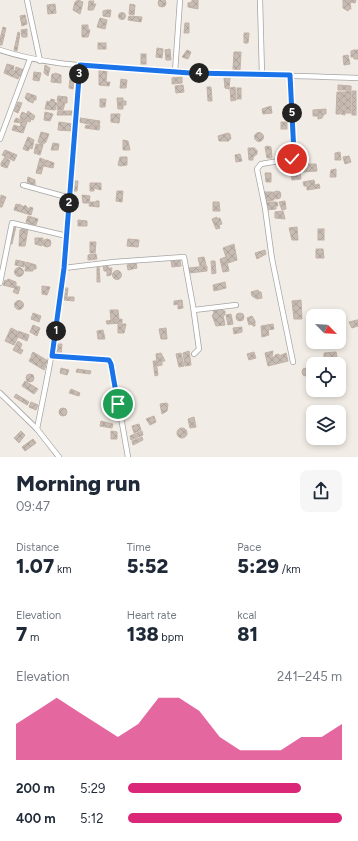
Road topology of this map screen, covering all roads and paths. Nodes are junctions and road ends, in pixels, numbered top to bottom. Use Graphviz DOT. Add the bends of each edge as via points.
graph roads {
  1 [pos="27,0"];
  2 [pos="180,0"];
  3 [pos="260,0"];
  4 [pos="0,50"];
  5 [pos="30,59"];
  6 [pos="40,61"];
  7 [pos="80,65"];
  8 [pos="175,72"];
  9 [pos="262,75"];
  10 [pos="290,75"];
  11 [pos="358,78"];
  12 [pos="0,139"];
  13 [pos="23,185"];
  14 [pos="70,198"];
  15 [pos="67,236"];
  16 [pos="64,268"];
  17 [pos="0,283"];
  18 [pos="236,305"];
  19 [pos="194,310"];
  20 [pos="194,354"];
  21 [pos="52,356"];
  22 [pos="293,362"];
  23 [pos="0,393"];
  24 [pos="37,429"];
  25 [pos="59,457"];
  26 [pos="128,457"];
  1 -- 6 [label="street"];
  2 -- 8 [label="street"];
  3 -- 9 [label="street"];
  4 -- 5 [label="street"];
  5 -- 6 [label="street"];
  5 -- 12 [label="street"];
  6 -- 7 [label="street"];
  7 -- 8 [label="street"];
  7 -- 14 [label="street"];
  8 -- 9 [label="street"];
  9 -- 10 [label="street"];
  10 -- 11 [label="street"];
  10 -- 22 [label="street" via="293,157 261,164 256,169"];
  13 -- 14 [label="street"];
  14 -- 15 [label="street"];
  15 -- 16 [label="street"];
  15 -- 17 [label="street" via="12,223"];
  16 -- 19 [label="street" via="184,257"];
  16 -- 21 [label="street"];
  18 -- 19 [label="street"];
  19 -- 20 [label="street" via="199,349"];
  21 -- 24 [label="street"];
  21 -- 26 [label="street" via="109,360"];
  23 -- 24 [label="street"];
  24 -- 25 [label="street"];
}
